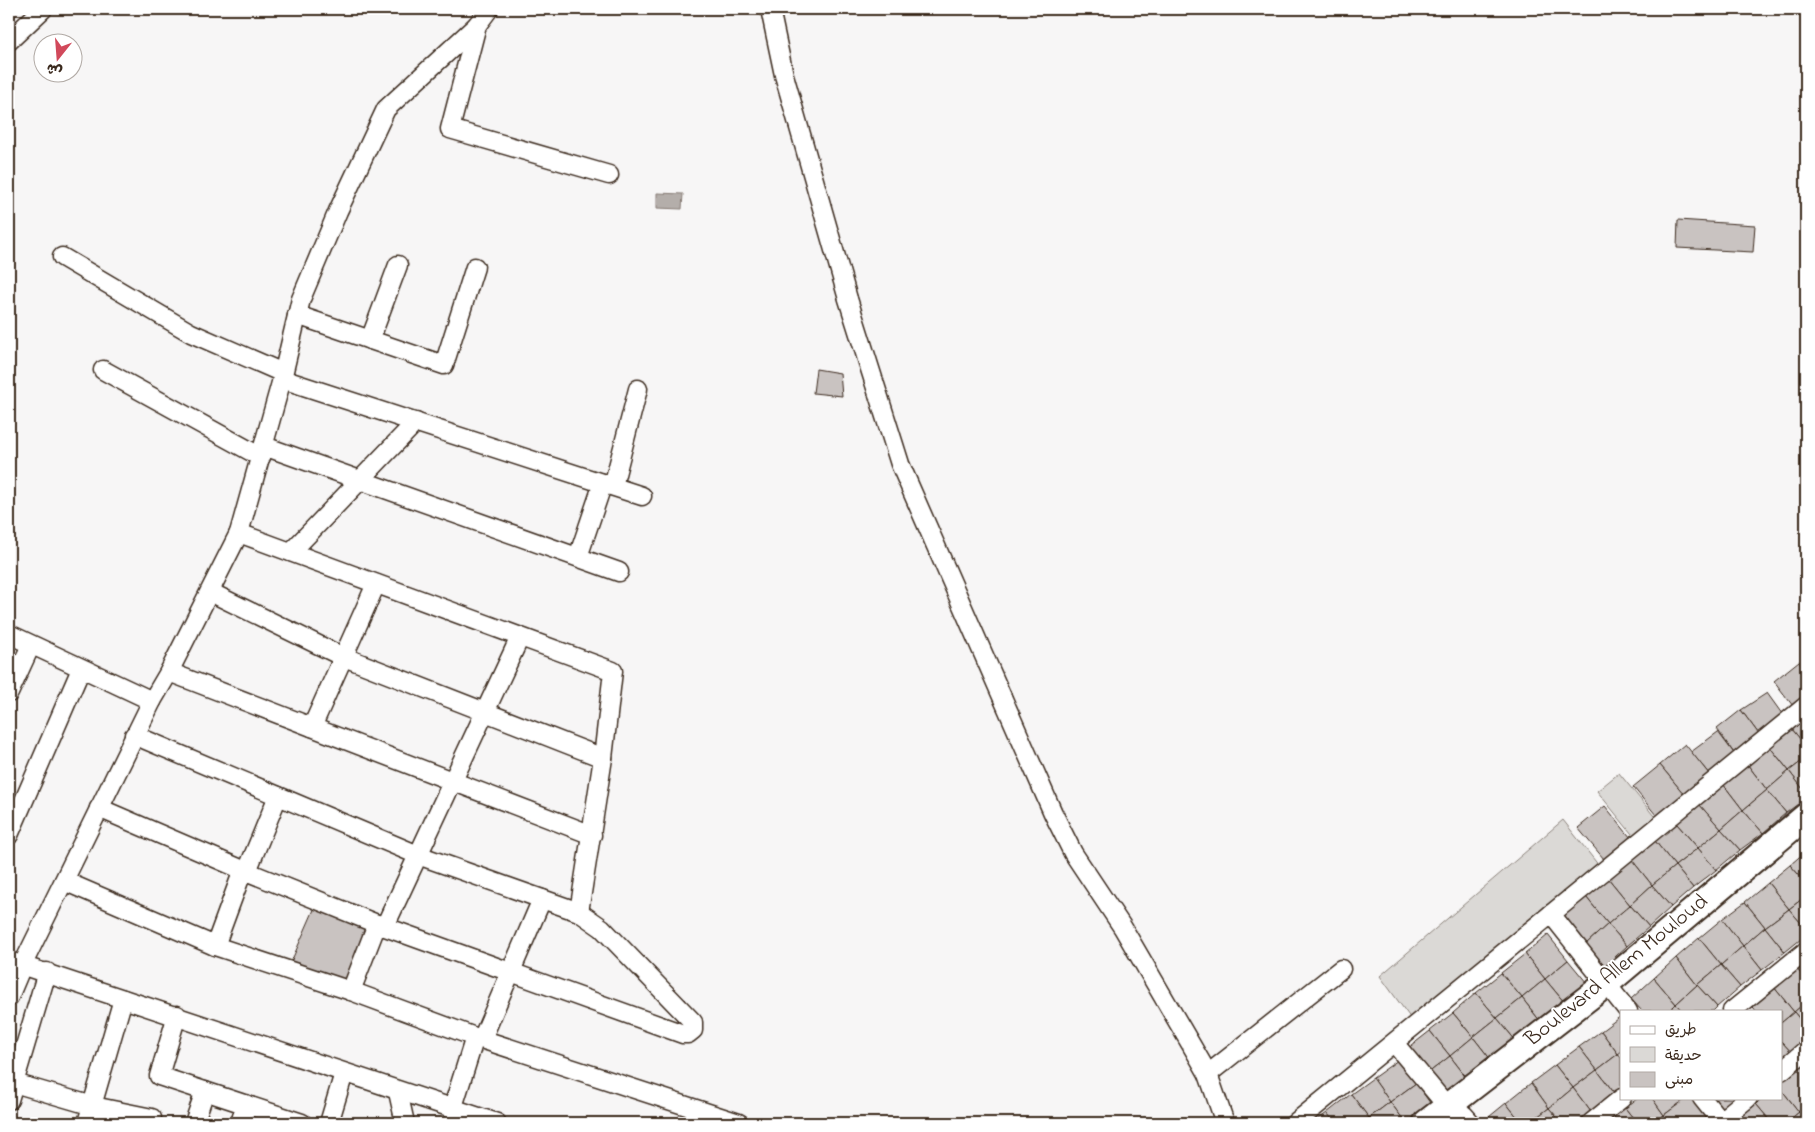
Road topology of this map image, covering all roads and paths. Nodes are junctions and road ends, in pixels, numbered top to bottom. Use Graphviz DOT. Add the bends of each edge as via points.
graph roads {
  1 [pos="42,9"];
  2 [pos="489,9"];
  3 [pos="770,9"];
  4 [pos="478,25"];
  5 [pos="9,42"];
  6 [pos="609,175"];
  7 [pos="62,257"];
  8 [pos="398,266"];
  9 [pos="475,267"];
  10 [pos="297,315"];
  11 [pos="370,340"];
  12 [pos="103,370"];
  13 [pos="283,376"];
  14 [pos="638,388"];
  15 [pos="416,422"];
  16 [pos="263,451"];
  17 [pos="359,480"];
  18 [pos="608,484"];
  19 [pos="642,496"];
  20 [pos="240,533"];
  21 [pos="291,552"];
  22 [pos="578,557"];
  23 [pos="619,572"];
  24 [pos="376,584"];
  25 [pos="210,592"];
  26 [pos="9,634"];
  27 [pos="520,637"];
  28 [pos="31,645"];
  29 [pos="343,657"];
  30 [pos="81,669"];
  31 [pos="169,672"];
  32 [pos="9,693"];
  33 [pos="152,701"];
  34 [pos="1806,706"];
  35 [pos="485,712"];
  36 [pos="312,727"];
  37 [pos="134,735"];
  38 [pos="603,758"];
  39 [pos="453,782"];
  40 [pos="278,796"];
  41 [pos="99,808"];
  42 [pos="1806,816"];
  43 [pos="1806,832"];
  44 [pos="9,835"];
  45 [pos="592,835"];
  46 [pos="418,855"];
  47 [pos="245,871"];
  48 [pos="64,881"];
  49 [pos="542,899"];
  50 [pos="579,912"];
  51 [pos="1551,914"];
  52 [pos="381,925"];
  53 [pos="214,946"];
  54 [pos="1806,951"];
  55 [pos="15,963"];
  56 [pos="1341,969"];
  57 [pos="46,972"];
  58 [pos="510,973"];
  59 [pos="351,991"];
  60 [pos="1615,996"];
  61 [pos="9,997"];
  62 [pos="123,1000"];
  63 [pos="1733,1010"];
  64 [pos="177,1016"];
  65 [pos="478,1038"];
  66 [pos="1395,1044"];
  67 [pos="1806,1050"];
  68 [pos="1782,1070"];
  69 [pos="344,1073"];
  70 [pos="1208,1074"];
  71 [pos="14,1083"];
  72 [pos="205,1091"];
  73 [pos="398,1092"];
  74 [pos="9,1100"];
  75 [pos="1620,1100"];
  76 [pos="1703,1100"];
  77 [pos="1746,1100"];
  78 [pos="246,1104"];
  79 [pos="93,1106"];
  80 [pos="452,1110"];
  81 [pos="1459,1117"];
  82 [pos="87,1123"];
  83 [pos="150,1123"];
  84 [pos="194,1123"];
  85 [pos="240,1123"];
  86 [pos="302,1123"];
  87 [pos="329,1123"];
  88 [pos="405,1123"];
  89 [pos="497,1123"];
  90 [pos="739,1123"];
  91 [pos="1225,1123"];
  92 [pos="1295,1123"];
  93 [pos="1426,1123"];
  94 [pos="1591,1123"];
  95 [pos="1720,1123"];
  1 -- 5 [label="street"];
  2 -- 4 [label="street"];
  3 -- 70 [label="street" via="786,83 848,299 900,464 1073,853 1124,928"];
  4 -- 6 [label="street" via="450,129"];
  4 -- 10 [label="street" via="386,109 338,211"];
  7 -- 13 [label="street" via="191,333"];
  8 -- 11 [label="street"];
  9 -- 11 [label="street" via="444,365"];
  10 -- 11 [label="street"];
  10 -- 13 [label="street"];
  12 -- 16 [label="street"];
  13 -- 15 [label="street"];
  13 -- 16 [label="street"];
  14 -- 18 [label="street"];
  15 -- 17 [label="street"];
  15 -- 18 [label="street"];
  16 -- 17 [label="street"];
  16 -- 20 [label="street"];
  17 -- 21 [label="street"];
  17 -- 22 [label="street"];
  18 -- 19 [label="street"];
  18 -- 22 [label="street"];
  20 -- 21 [label="street"];
  20 -- 25 [label="street"];
  21 -- 24 [label="street"];
  22 -- 23 [label="street"];
  24 -- 27 [label="street"];
  24 -- 29 [label="street"];
  25 -- 29 [label="street"];
  25 -- 31 [label="street"];
  26 -- 28 [label="street"];
  27 -- 35 [label="street"];
  27 -- 38 [label="street" via="613,671"];
  28 -- 30 [label="street"];
  28 -- 32 [label="street"];
  29 -- 35 [label="street"];
  29 -- 36 [label="street"];
  30 -- 33 [label="street"];
  30 -- 44 [label="street"];
  31 -- 33 [label="street"];
  31 -- 36 [label="street"];
  33 -- 37 [label="street"];
  34 -- 51 [label="street"];
  35 -- 38 [label="street"];
  35 -- 39 [label="street"];
  36 -- 39 [label="street"];
  37 -- 40 [label="street"];
  37 -- 41 [label="street"];
  38 -- 45 [label="street"];
  39 -- 45 [label="street"];
  39 -- 46 [label="street"];
  40 -- 46 [label="street"];
  40 -- 47 [label="street"];
  41 -- 47 [label="street"];
  41 -- 48 [label="street"];
  42 -- 60 [label="main road, Boulevard Allem Mouloud"];
  43 -- 60 [label="main road, Boulevard Allem Mouloud"];
  45 -- 50 [label="street"];
  46 -- 49 [label="street"];
  46 -- 52 [label="street"];
  47 -- 52 [label="street"];
  47 -- 53 [label="street"];
  48 -- 53 [label="street"];
  48 -- 55 [label="street"];
  49 -- 50 [label="street"];
  49 -- 58 [label="street"];
  50 -- 58 [label="street" via="602,928 693,1022 691,1033 682,1034"];
  51 -- 60 [label="street"];
  51 -- 66 [label="street"];
  52 -- 58 [label="street"];
  52 -- 59 [label="street"];
  53 -- 59 [label="street"];
  54 -- 63 [label="street"];
  55 -- 57 [label="street"];
  55 -- 61 [label="street"];
  56 -- 70 [label="street"];
  57 -- 62 [label="street"];
  57 -- 71 [label="street"];
  58 -- 65 [label="street"];
  59 -- 65 [label="street"];
  60 -- 81 [label="main road, Boulevard Allem Mouloud"];
  62 -- 64 [label="street"];
  62 -- 79 [label="street"];
  64 -- 69 [label="street"];
  64 -- 72 [label="street" via="160,1076"];
  65 -- 80 [label="street"];
  65 -- 90 [label="street"];
  66 -- 81 [label="street"];
  66 -- 92 [label="street"];
  67 -- 68 [label="street"];
  69 -- 73 [label="street"];
  69 -- 87 [label="street"];
  70 -- 91 [label="street"];
  71 -- 74 [label="street"];
  71 -- 79 [label="street"];
  72 -- 78 [label="street"];
  72 -- 84 [label="street"];
  73 -- 80 [label="street"];
  73 -- 88 [label="street"];
  75 -- 94 [label="street"];
  76 -- 95 [label="street"];
  77 -- 95 [label="street"];
  78 -- 85 [label="street"];
  78 -- 86 [label="street"];
  79 -- 82 [label="street"];
  79 -- 83 [label="street" via="152,1118"];
  80 -- 89 [label="street"];
  81 -- 93 [label="main road, Boulevard Allem Mouloud"];
}
